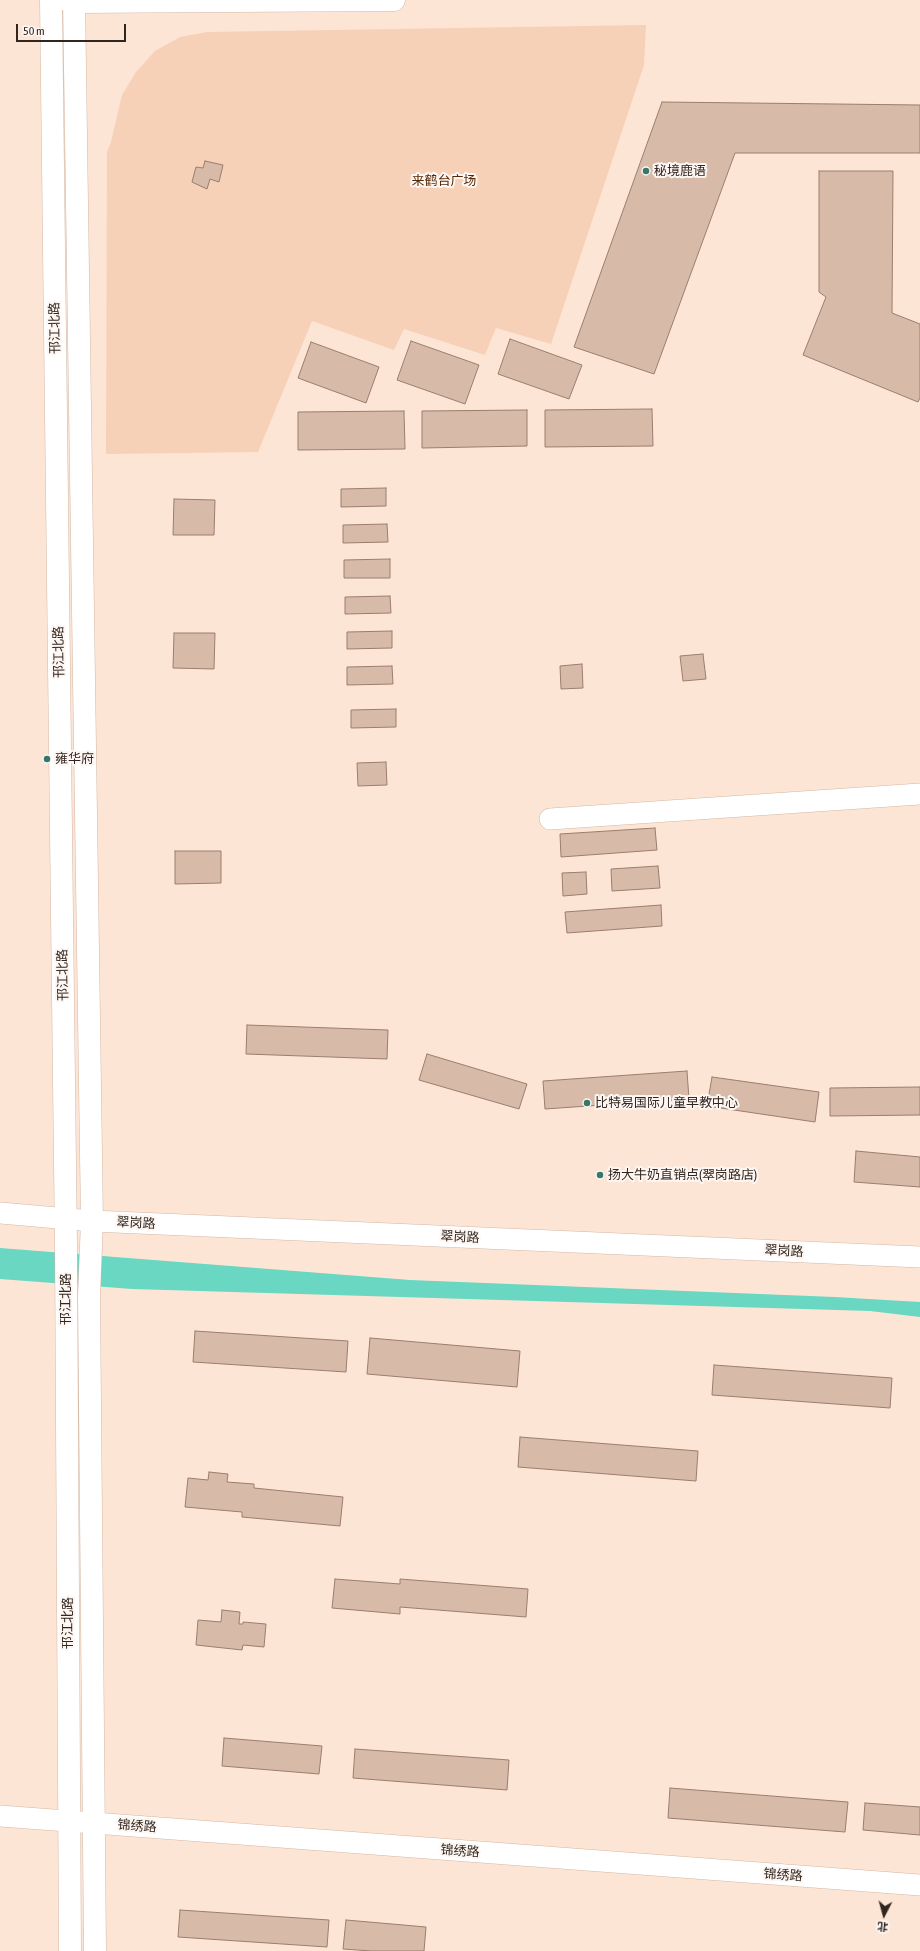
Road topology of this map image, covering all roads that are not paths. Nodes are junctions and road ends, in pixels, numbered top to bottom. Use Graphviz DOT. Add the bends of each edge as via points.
graph roads {
  1 [pos="51,0"];
  2 [pos="394,0"];
  3 [pos="72,1"];
  4 [pos="920,794"];
  5 [pos="550,820"];
  6 [pos="0,1213"];
  7 [pos="66,1220"];
  8 [pos="92,1221"];
  9 [pos="920,1257"];
  10 [pos="0,1816"];
  11 [pos="70,1821"];
  12 [pos="94,1823"];
  13 [pos="920,1885"];
  14 [pos="70,1951"];
  15 [pos="95,1951"];
  1 -- 7 [label="main road, 邗江北路"];
  2 -- 3 [label="main road"];
  3 -- 8 [label="main road, 邗江北路"];
  4 -- 5 [label="street"];
  6 -- 7 [label="street, 翠岗路"];
  7 -- 8 [label="street, 翠岗路"];
  7 -- 11 [label="main road, 邗江北路"];
  8 -- 9 [label="street, 翠岗路"];
  8 -- 12 [label="main road, 邗江北路" via="89,1296"];
  10 -- 11 [label="street, 锦绣路"];
  11 -- 12 [label="street, 锦绣路"];
  11 -- 14 [label="main road, 邗江北路"];
  12 -- 13 [label="street, 锦绣路"];
  12 -- 15 [label="main road, 邗江北路"];
}
